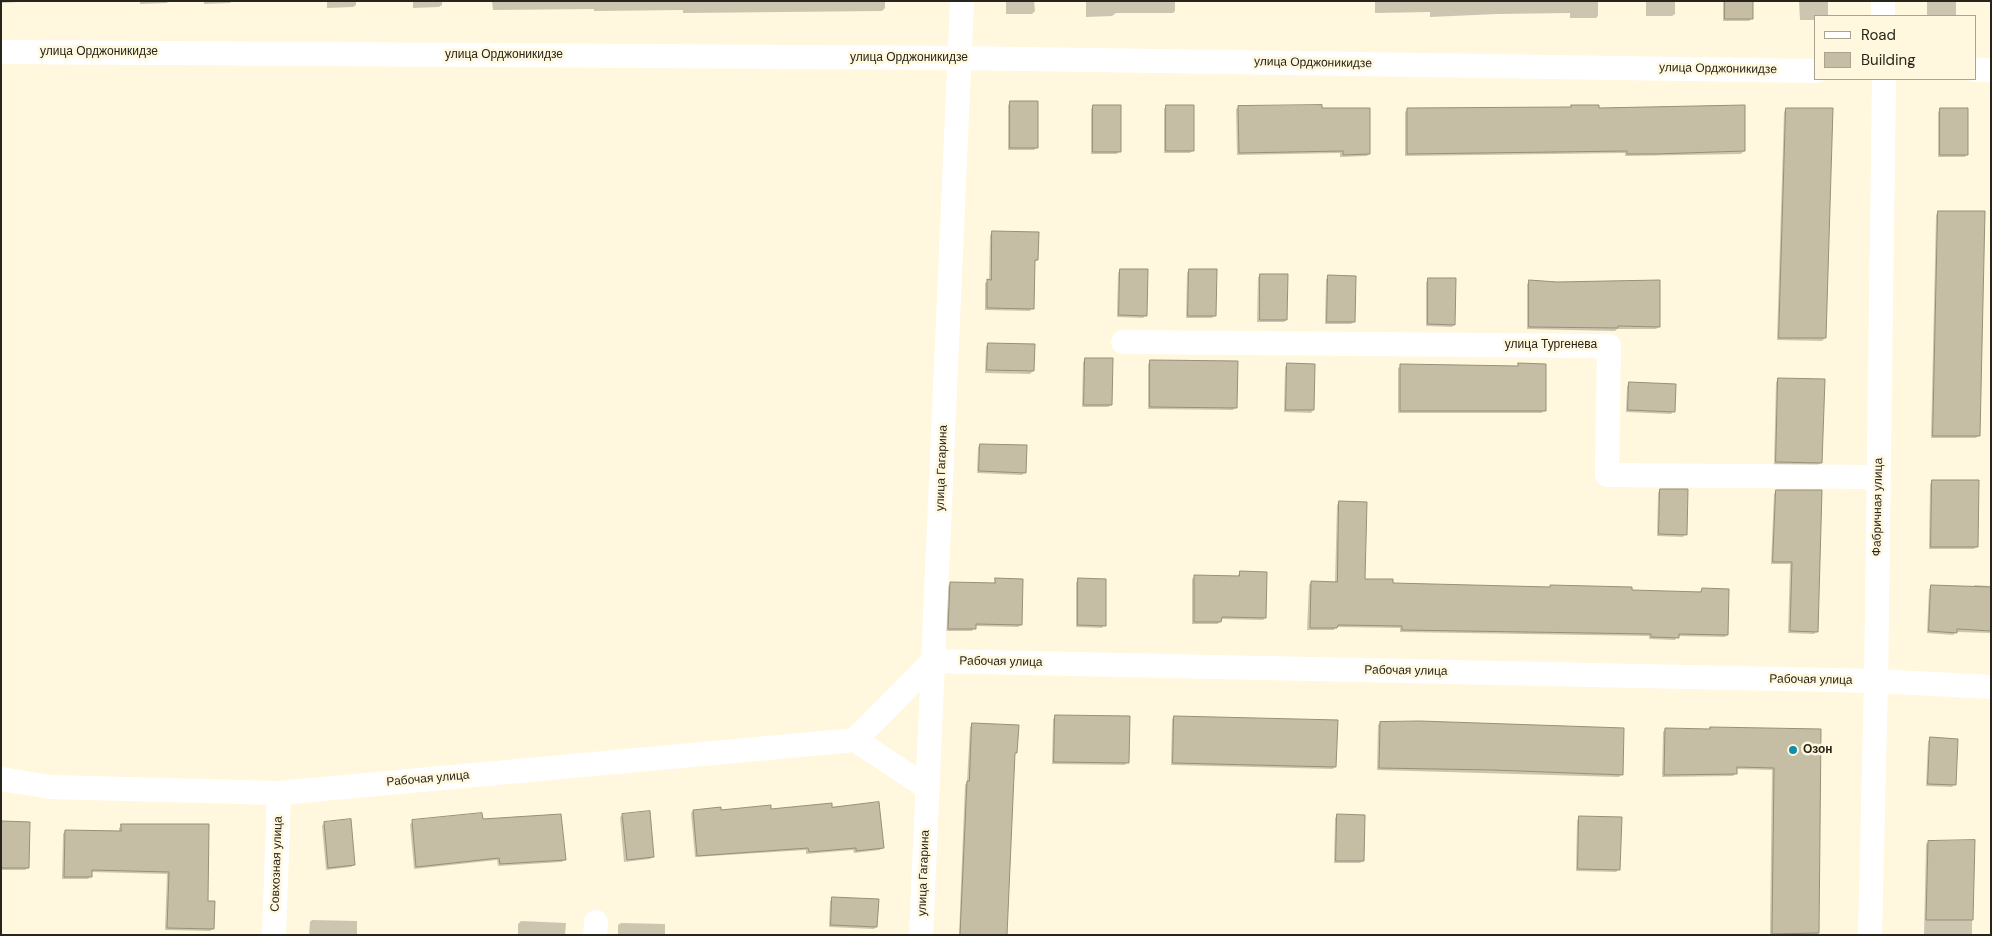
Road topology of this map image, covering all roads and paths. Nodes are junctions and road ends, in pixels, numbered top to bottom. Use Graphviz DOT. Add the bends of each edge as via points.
graph roads {
  1 [pos="962,1"];
  2 [pos="1883,1"];
  3 [pos="1883,15"];
  4 [pos="1,52"];
  5 [pos="959,58"];
  6 [pos="1977,70"];
  7 [pos="1991,70"];
  8 [pos="1814,71"];
  9 [pos="1884,80"];
  10 [pos="1123,342"];
  11 [pos="1879,477"];
  12 [pos="933,661"];
  13 [pos="1876,681"];
  14 [pos="1991,687"];
  15 [pos="854,740"];
  16 [pos="1,779"];
  17 [pos="928,788"];
  18 [pos="279,793"];
  19 [pos="274,935"];
  20 [pos="922,935"];
  21 [pos="1870,935"];
  1 -- 5 [label="street, улица Гагарина"];
  2 -- 3 [label="street"];
  4 -- 5 [label="street, улица Орджоникидзе"];
  5 -- 8 [label="street, улица Орджоникидзе"];
  5 -- 12 [label="street, улица Гагарина"];
  6 -- 7 [label="street"];
  9 -- 11 [label="street, Фабричная улица"];
  10 -- 11 [label="street, улица Тургенева" via="1609,346 1607,475"];
  11 -- 13 [label="street, Фабричная улица"];
  12 -- 13 [label="street, Рабочая улица"];
  12 -- 15 [label="street"];
  12 -- 17 [label="street, улица Гагарина"];
  13 -- 14 [label="street, Рабочая улица"];
  13 -- 21 [label="street, Фабричная улица"];
  15 -- 17 [label="street"];
  15 -- 18 [label="street, Рабочая улица"];
  16 -- 18 [label="street, Рабочая улица" via="51,787"];
  17 -- 20 [label="street, улица Гагарина"];
  18 -- 19 [label="street, Совхозная улица"];
}
